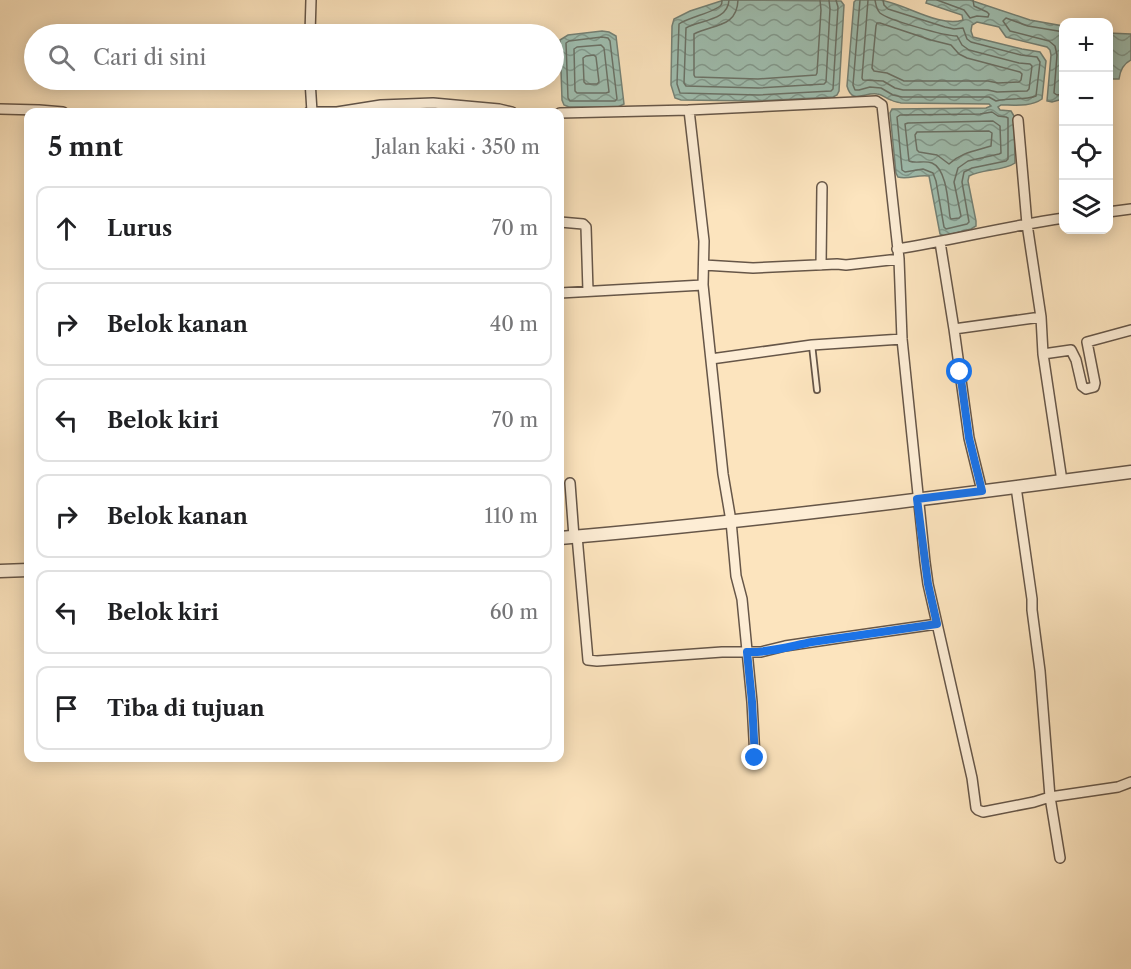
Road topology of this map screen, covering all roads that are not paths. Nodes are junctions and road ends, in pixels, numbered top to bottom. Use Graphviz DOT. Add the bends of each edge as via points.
graph roads {
  1 [pos="311,0"];
  2 [pos="310,24"];
  3 [pos="310,90"];
  4 [pos="311,108"];
  5 [pos="362,108"];
  6 [pos="488,108"];
  7 [pos="0,109"];
  8 [pos="24,110"];
  9 [pos="689,110"];
  10 [pos="564,113"];
  11 [pos="1018,120"];
  12 [pos="822,187"];
  13 [pos="1131,209"];
  14 [pos="1113,211"];
  15 [pos="1059,219"];
  16 [pos="564,222"];
  17 [pos="1027,224"];
  18 [pos="940,242"];
  19 [pos="898,254"];
  20 [pos="704,265"];
  21 [pos="821,265"];
  22 [pos="703,285"];
  23 [pos="588,291"];
  24 [pos="564,293"];
  25 [pos="1041,317"];
  26 [pos="954,329"];
  27 [pos="1131,330"];
  28 [pos="902,339"];
  29 [pos="812,345"];
  30 [pos="1043,354"];
  31 [pos="711,359"];
  32 [pos="817,390"];
  33 [pos="1131,472"];
  34 [pos="1062,482"];
  35 [pos="570,483"];
  36 [pos="1016,487"];
  37 [pos="982,491"];
  38 [pos="917,499"];
  39 [pos="730,521"];
  40 [pos="575,536"];
  41 [pos="564,537"];
  42 [pos="24,570"];
  43 [pos="0,572"];
  44 [pos="937,624"];
  45 [pos="747,652"];
  46 [pos="755,758"];
  47 [pos="1131,782"];
  48 [pos="1050,797"];
  49 [pos="1060,858"];
  1 -- 2 [label="street"];
  3 -- 4 [label="street"];
  5 -- 6 [label="street" via="433,103"];
  7 -- 8 [label="street"];
  9 -- 10 [label="street"];
  9 -- 19 [label="street" via="876,101 882,105"];
  9 -- 20 [label="street"];
  11 -- 17 [label="street"];
  12 -- 21 [label="street"];
  13 -- 14 [label="street"];
  15 -- 17 [label="street"];
  16 -- 23 [label="street" via="586,227"];
  17 -- 18 [label="street"];
  17 -- 25 [label="street"];
  18 -- 19 [label="street"];
  18 -- 26 [label="street"];
  19 -- 21 [label="street" via="854,264"];
  19 -- 28 [label="street"];
  20 -- 21 [label="street"];
  20 -- 22 [label="street"];
  22 -- 23 [label="street"];
  22 -- 31 [label="street"];
  23 -- 24 [label="street"];
  25 -- 26 [label="street"];
  25 -- 30 [label="street"];
  26 -- 37 [label="street" via="969,438"];
  27 -- 30 [label="street" via="1087,342 1094,387 1082,386 1071,351"];
  28 -- 29 [label="street"];
  28 -- 38 [label="street"];
  29 -- 31 [label="street"];
  29 -- 32 [label="lane"];
  30 -- 34 [label="street"];
  31 -- 39 [label="street"];
  33 -- 34 [label="street"];
  34 -- 36 [label="street"];
  35 -- 40 [label="street"];
  36 -- 37 [label="street"];
  36 -- 48 [label="street" via="1032,599"];
  37 -- 38 [label="street"];
  38 -- 39 [label="street"];
  38 -- 44 [label="street"];
  39 -- 40 [label="street"];
  39 -- 45 [label="street"];
  40 -- 41 [label="street"];
  40 -- 45 [label="street" via="588,660"];
  42 -- 43 [label="street"];
  44 -- 45 [label="street"];
  44 -- 48 [label="street" via="978,810 983,813"];
  45 -- 46 [label="street"];
  47 -- 48 [label="street"];
  48 -- 49 [label="street"];
}
